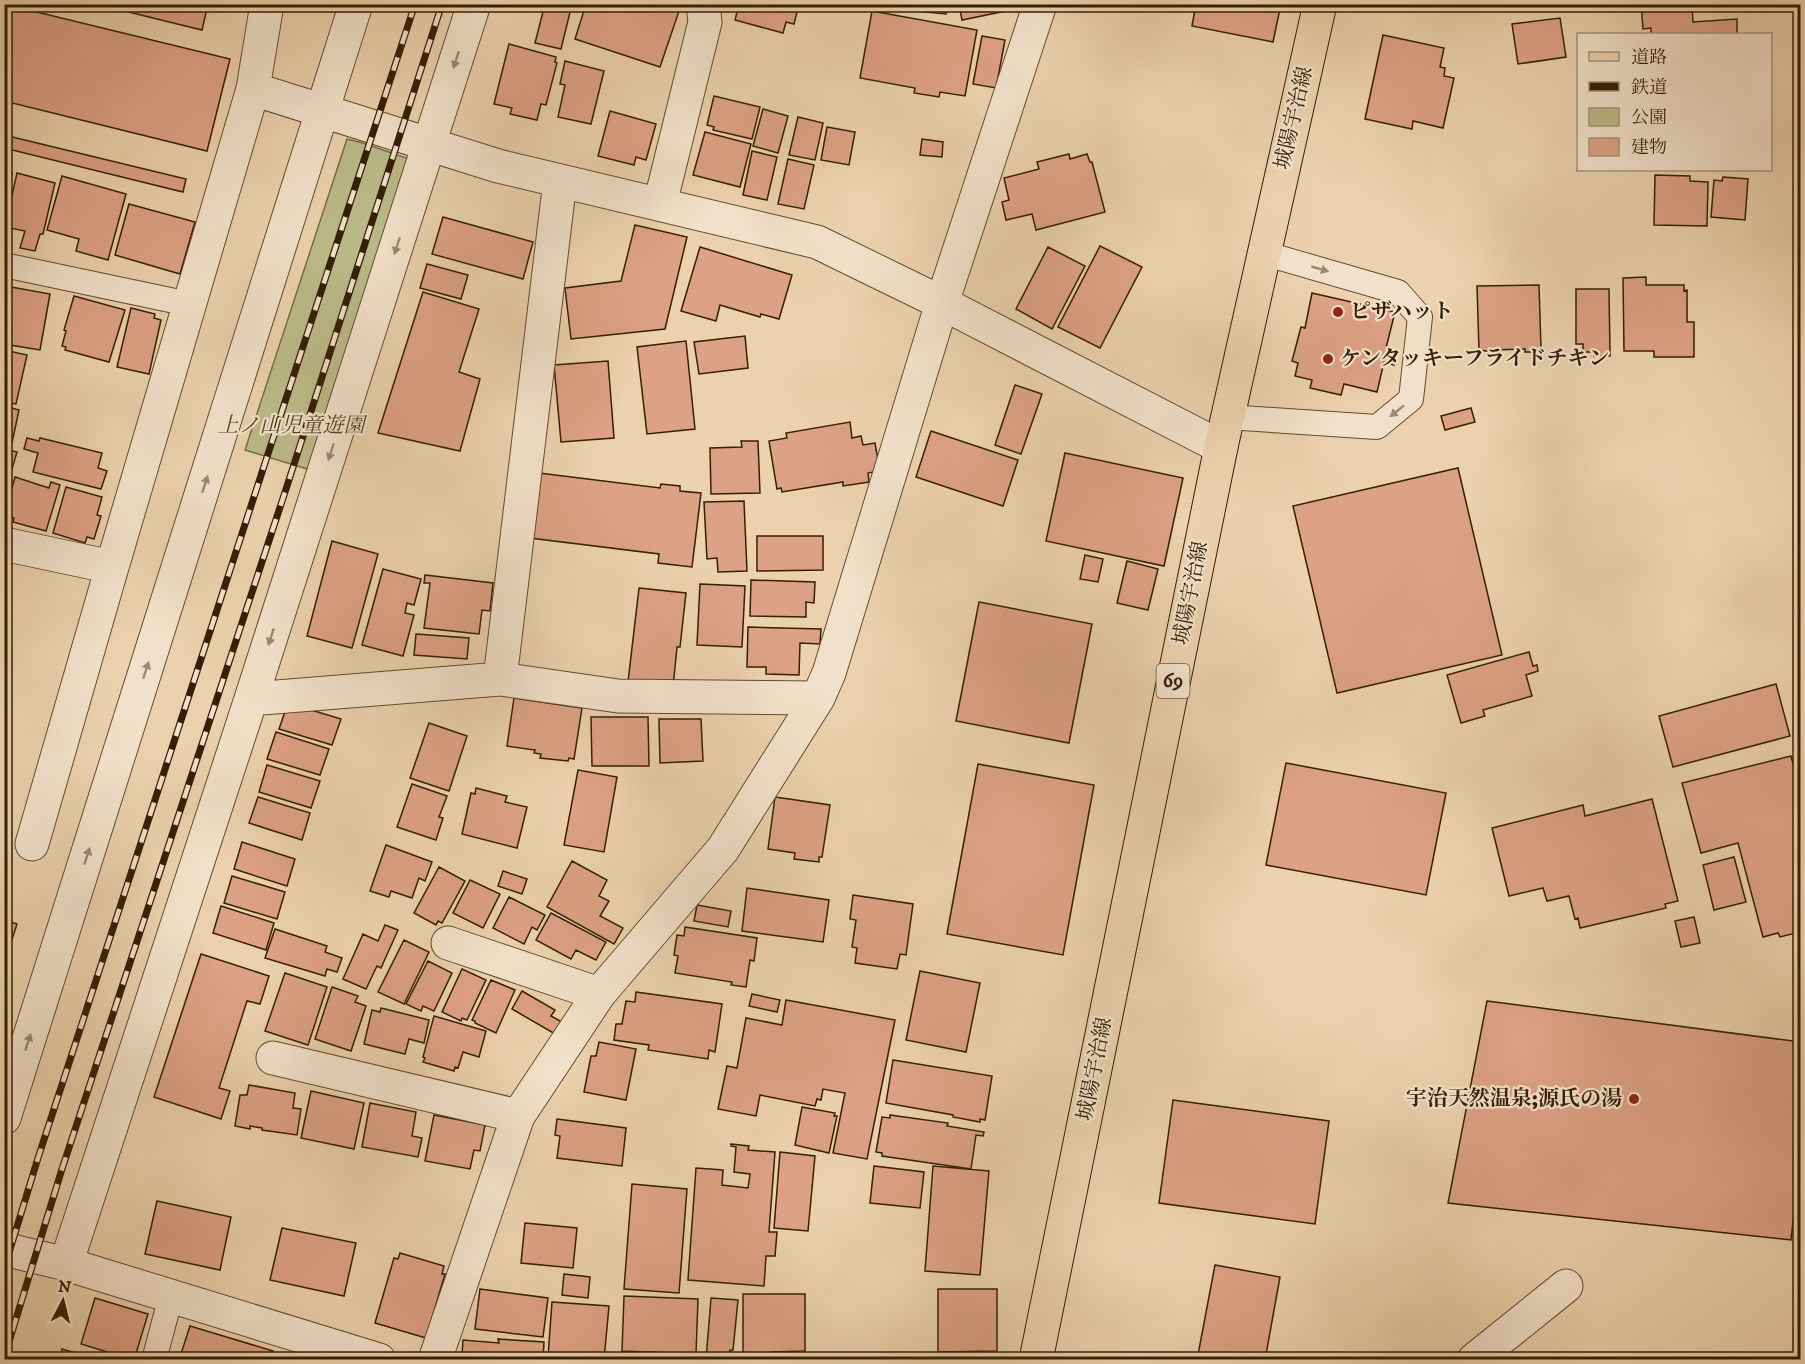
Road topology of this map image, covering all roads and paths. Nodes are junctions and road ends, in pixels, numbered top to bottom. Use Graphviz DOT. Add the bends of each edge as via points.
graph roads {
  1 [pos="267,4"];
  2 [pos="356,4"];
  3 [pos="474,4"];
  4 [pos="704,4"];
  5 [pos="1040,4"];
  6 [pos="1320,4"];
  7 [pos="253,89"];
  8 [pos="322,111"];
  9 [pos="430,145"];
  10 [pos="560,181"];
  11 [pos="660,204"];
  12 [pos="1263,254"];
  13 [pos="4,265"];
  14 [pos="942,303"];
  15 [pos="189,304"];
  16 [pos="1224,432"];
  17 [pos="4,544"];
  18 [pos="112,567"];
  19 [pos="500,679"];
  20 [pos="818,698"];
  21 [pos="251,699"];
  22 [pos="32,844"];
  23 [pos="448,943"];
  24 [pos="600,994"];
  25 [pos="273,1058"];
  26 [pos="518,1116"];
  27 [pos="4,1118"];
  28 [pos="4,1249"];
  29 [pos="66,1264"];
  30 [pos="1566,1286"];
  31 [pos="171,1296"];
  32 [pos="153,1359"];
  33 [pos="379,1359"];
  34 [pos="435,1359"];
  35 [pos="1036,1359"];
  36 [pos="1474,1359"];
  1 -- 7 [label="street"];
  2 -- 8 [label="street"];
  3 -- 9 [label="street, one-way"];
  4 -- 11 [label="street" via="705,22"];
  5 -- 14 [label="street"];
  6 -- 12 [label="main road, 城陽宇治線 / 69"];
  7 -- 8 [label="street"];
  7 -- 15 [label="street"];
  8 -- 9 [label="street"];
  27 -- 8 [label="street, one-way"];
  9 -- 10 [label="street"];
  9 -- 21 [label="street, one-way"];
  10 -- 11 [label="street"];
  10 -- 19 [label="street"];
  11 -- 14 [label="street" via="817,242"];
  12 -- 16 [label="main road, 城陽宇治線 / 69"];
  12 -- 16 [label="lane, one-way" via="1398,292 1419,317 1411,399 1377,427"];
  13 -- 15 [label="lane"];
  14 -- 16 [label="street"];
  14 -- 20 [label="street" via="829,674"];
  15 -- 18 [label="street"];
  16 -- 35 [label="main road, 城陽宇治線 / 69"];
  17 -- 18 [label="street"];
  18 -- 22 [label="street"];
  19 -- 20 [label="street" via="618,696"];
  19 -- 21 [label="street"];
  20 -- 24 [label="street" via="723,849"];
  21 -- 29 [label="street"];
  23 -- 24 [label="street"];
  24 -- 26 [label="street"];
  25 -- 26 [label="street"];
  26 -- 34 [label="street"];
  28 -- 29 [label="street"];
  29 -- 31 [label="street"];
  30 -- 36 [label="street"];
  31 -- 32 [label="lane"];
  31 -- 33 [label="street"];
}
